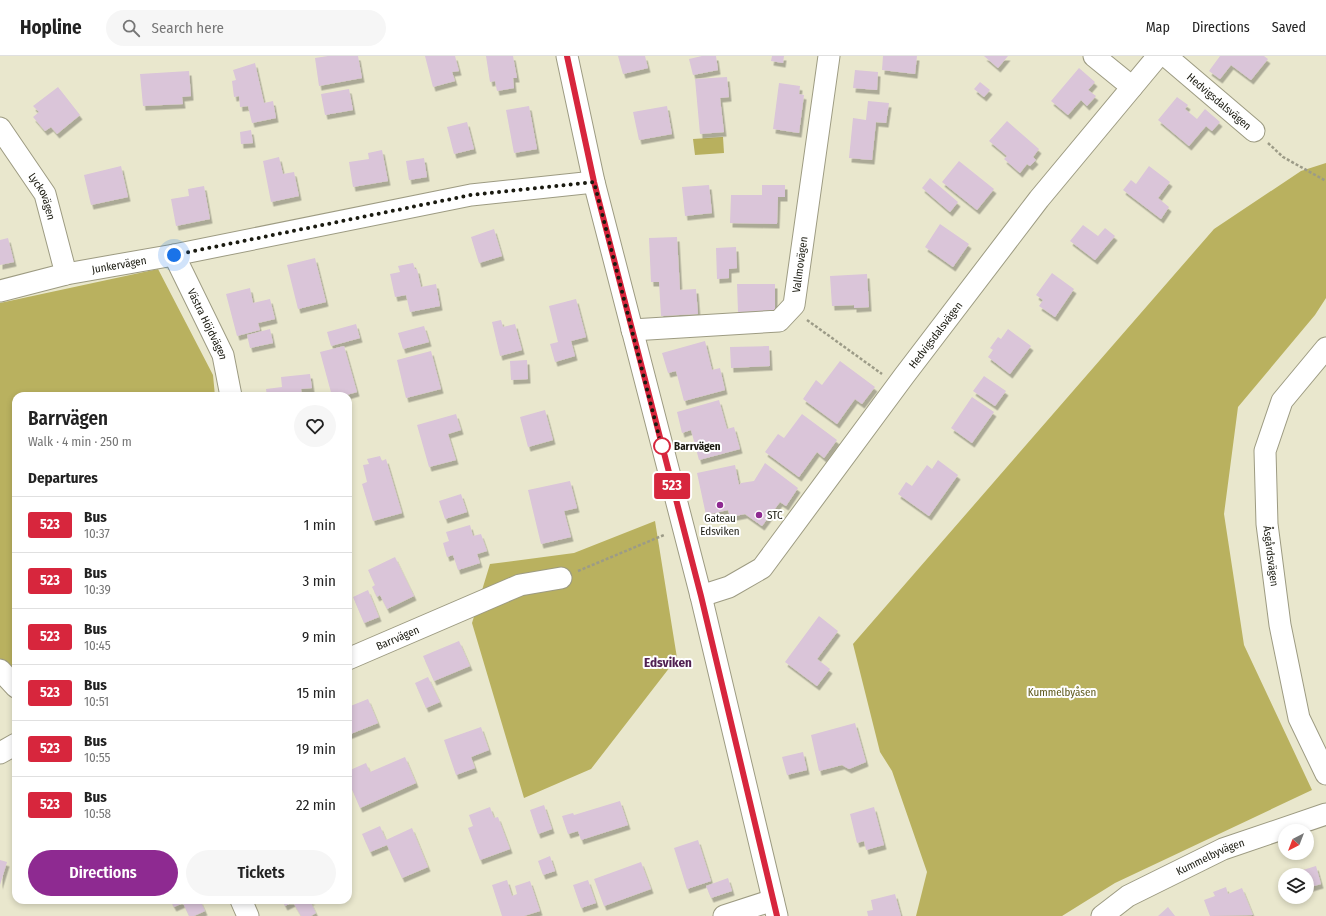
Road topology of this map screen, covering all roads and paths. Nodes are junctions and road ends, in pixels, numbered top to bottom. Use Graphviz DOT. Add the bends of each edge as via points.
graph roads {
  1 [pos="567,56"];
  2 [pos="829,56"];
  3 [pos="1094,56"];
  4 [pos="1158,56"];
  5 [pos="1166,56"];
  6 [pos="1132,87"];
  7 [pos="0,128"];
  8 [pos="1254,130"];
  9 [pos="1326,181"];
  10 [pos="594,182"];
  11 [pos="174,255"];
  12 [pos="66,274"];
  13 [pos="0,291"];
  14 [pos="791,309"];
  15 [pos="632,330"];
  16 [pos="1326,348"];
  17 [pos="897,385"];
  18 [pos="230,392"];
  19 [pos="684,532"];
  20 [pos="561,578"];
  21 [pos="701,596"];
  22 [pos="352,657"];
  23 [pos="0,670"];
  24 [pos="12,683"];
  25 [pos="12,746"];
  26 [pos="0,753"];
  27 [pos="1326,774"];
  28 [pos="1326,814"];
  29 [pos="243,904"];
  30 [pos="775,908"];
  31 [pos="248,916"];
  32 [pos="724,916"];
  33 [pos="1102,916"];
  1 -- 10 [label="street"];
  2 -- 14 [label="street, Vallmovägen" via="794,305"];
  3 -- 6 [label="street"];
  4 -- 6 [label="street, Hedvigsdalsvägen"];
  5 -- 8 [label="street, Hedvigsdalsvägen"];
  6 -- 17 [label="street, Hedvigsdalsvägen" via="1039,199"];
  7 -- 12 [label="street, Lyckovägen" via="45,194"];
  8 -- 9 [label="path" via="1283,157"];
  10 -- 11 [label="street, Junkervägen" via="471,195"];
  10 -- 15 [label="street"];
  11 -- 12 [label="street, Junkervägen"];
  11 -- 18 [label="street, Västra Höjdvägen" via="222,355"];
  12 -- 13 [label="street, Junkervägen"];
  14 -- 15 [label="street" via="779,322"];
  14 -- 17 [label="path"];
  15 -- 19 [label="street"];
  16 -- 27 [label="street, Åsgårdsvägen" via="1282,400 1265,451 1267,524 1280,625 1299,718"];
  17 -- 21 [label="street, Hedvigsdalsvägen" via="762,568 729,587"];
  19 -- 20 [label="path" via="662,535"];
  19 -- 21 [label="street"];
  20 -- 22 [label="street, Barrvägen" via="520,585"];
  21 -- 30 [label="street"];
  23 -- 24 [label="street"];
  25 -- 26 [label="street"];
  28 -- 33 [label="street, Kummelbyvägen" via="1223,849 1128,896"];
  29 -- 31 [label="street"];
  30 -- 32 [label="street"];
}
